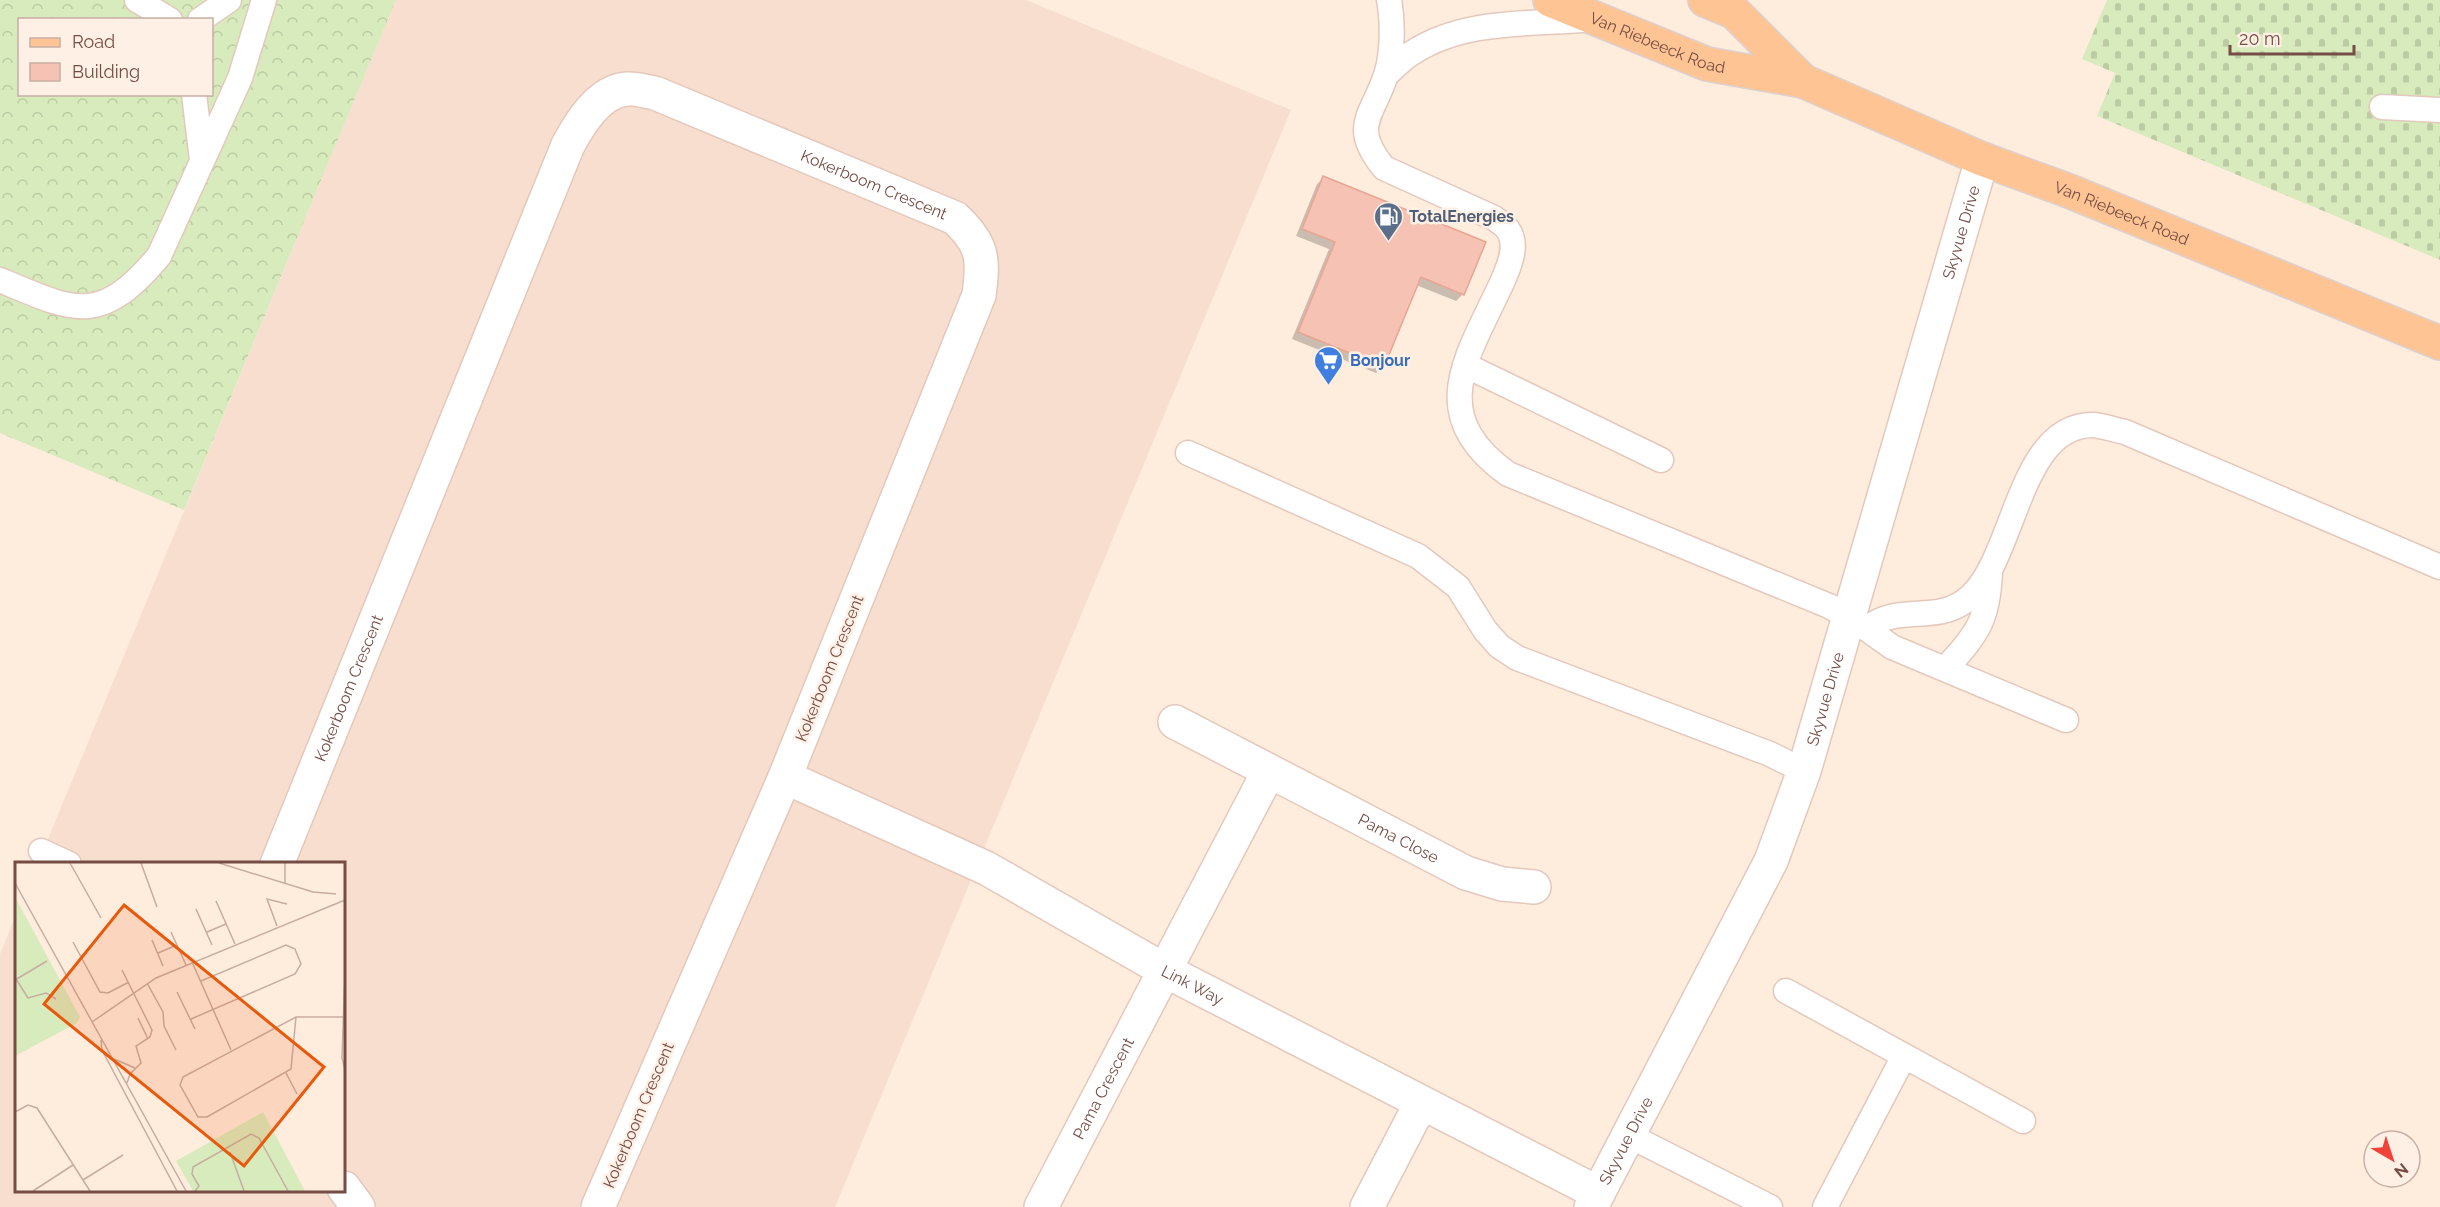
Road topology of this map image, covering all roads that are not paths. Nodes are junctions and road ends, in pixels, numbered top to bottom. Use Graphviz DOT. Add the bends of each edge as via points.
graph roads {
  1 [pos="137,0"];
  2 [pos="229,0"];
  3 [pos="264,0"];
  4 [pos="1389,0"];
  5 [pos="1550,0"];
  6 [pos="1705,0"];
  7 [pos="167,18"];
  8 [pos="203,18"];
  9 [pos="1594,19"];
  10 [pos="1387,74"];
  11 [pos="1803,81"];
  12 [pos="194,96"];
  13 [pos="2382,108"];
  14 [pos="2440,110"];
  15 [pos="1982,159"];
  16 [pos="202,160"];
  17 [pos="0,280"];
  18 [pos="2440,343"];
  19 [pos="1465,365"];
  20 [pos="1188,453"];
  21 [pos="1661,460"];
  22 [pos="2440,567"];
  23 [pos="1990,572"];
  24 [pos="1858,623"];
  25 [pos="1946,668"];
  26 [pos="2066,720"];
  27 [pos="1175,722"];
  28 [pos="1269,771"];
  29 [pos="1804,771"];
  30 [pos="785,777"];
  31 [pos="41,851"];
  32 [pos="65,862"];
  33 [pos="278,862"];
  34 [pos="1534,887"];
  35 [pos="1166,971"];
  36 [pos="1786,991"];
  37 [pos="1904,1056"];
  38 [pos="1421,1103"];
  39 [pos="2023,1121"];
  40 [pos="1628,1135"];
  41 [pos="345,1189"];
  42 [pos="1595,1200"];
  43 [pos="358,1207"];
  44 [pos="598,1207"];
  45 [pos="1041,1207"];
  46 [pos="1367,1207"];
  47 [pos="1770,1207"];
  48 [pos="1825,1207"];
  1 -- 7 [label="lane"];
  2 -- 8 [label="lane"];
  3 -- 16 [label="lane" via="240,78"];
  4 -- 10 [label="lane"];
  5 -- 9 [label="main road, Van Riebeeck Road"];
  6 -- 11 [label="main road, Van Riebeeck Road" via="1734,12"];
  9 -- 10 [label="lane" via="1512,23 1444,36 1411,53"];
  9 -- 11 [label="main road, Van Riebeeck Road" via="1707,64"];
  10 -- 19 [label="lane" via="1367,115 1366,137 1373,154 1384,168 1494,218 1508,230 1512,242 1508,269"];
  11 -- 15 [label="main road, Van Riebeeck Road"];
  12 -- 16 [label="lane"];
  13 -- 14 [label="lane"];
  15 -- 18 [label="main road, Van Riebeeck Road"];
  15 -- 24 [label="street, Skyvue Drive"];
  16 -- 17 [label="lane" via="159,256 140,279 114,298 84,308 56,304"];
  19 -- 21 [label="lane"];
  19 -- 24 [label="lane" via="1458,390 1460,413 1485,458 1508,474 1796,591"];
  20 -- 29 [label="lane" via="1418,556 1458,587 1485,630 1516,657 1770,754"];
  22 -- 23 [label="lane" via="2125,432 2092,425 2060,434 2035,464"];
  23 -- 24 [label="lane" via="1979,589 1954,608"];
  23 -- 25 [label="lane" via="1988,607 1983,620"];
  24 -- 25 [label="lane" via="1892,647"];
  24 -- 29 [label="street, Skyvue Drive"];
  25 -- 26 [label="lane"];
  27 -- 28 [label="street, Pama Close"];
  28 -- 34 [label="street, Pama Close" via="1466,873 1502,884"];
  28 -- 35 [label="street"];
  29 -- 40 [label="street, Skyvue Drive" via="1771,861"];
  30 -- 33 [label="street, Kokerboom Crescent" via="979,295 980,248 955,218 655,93 626,88 604,99 582,120 568,145"];
  30 -- 35 [label="street, Link Way" via="986,868"];
  30 -- 44 [label="street, Kokerboom Crescent"];
  31 -- 32 [label="lane"];
  35 -- 38 [label="street, Link Way"];
  35 -- 45 [label="street, Pama Crescent"];
  36 -- 37 [label="lane"];
  37 -- 39 [label="lane"];
  37 -- 48 [label="lane"];
  38 -- 42 [label="street, Link Way"];
  38 -- 46 [label="street"];
  40 -- 42 [label="street, Skyvue Drive"];
  40 -- 47 [label="lane"];
  41 -- 43 [label="street"];
}
